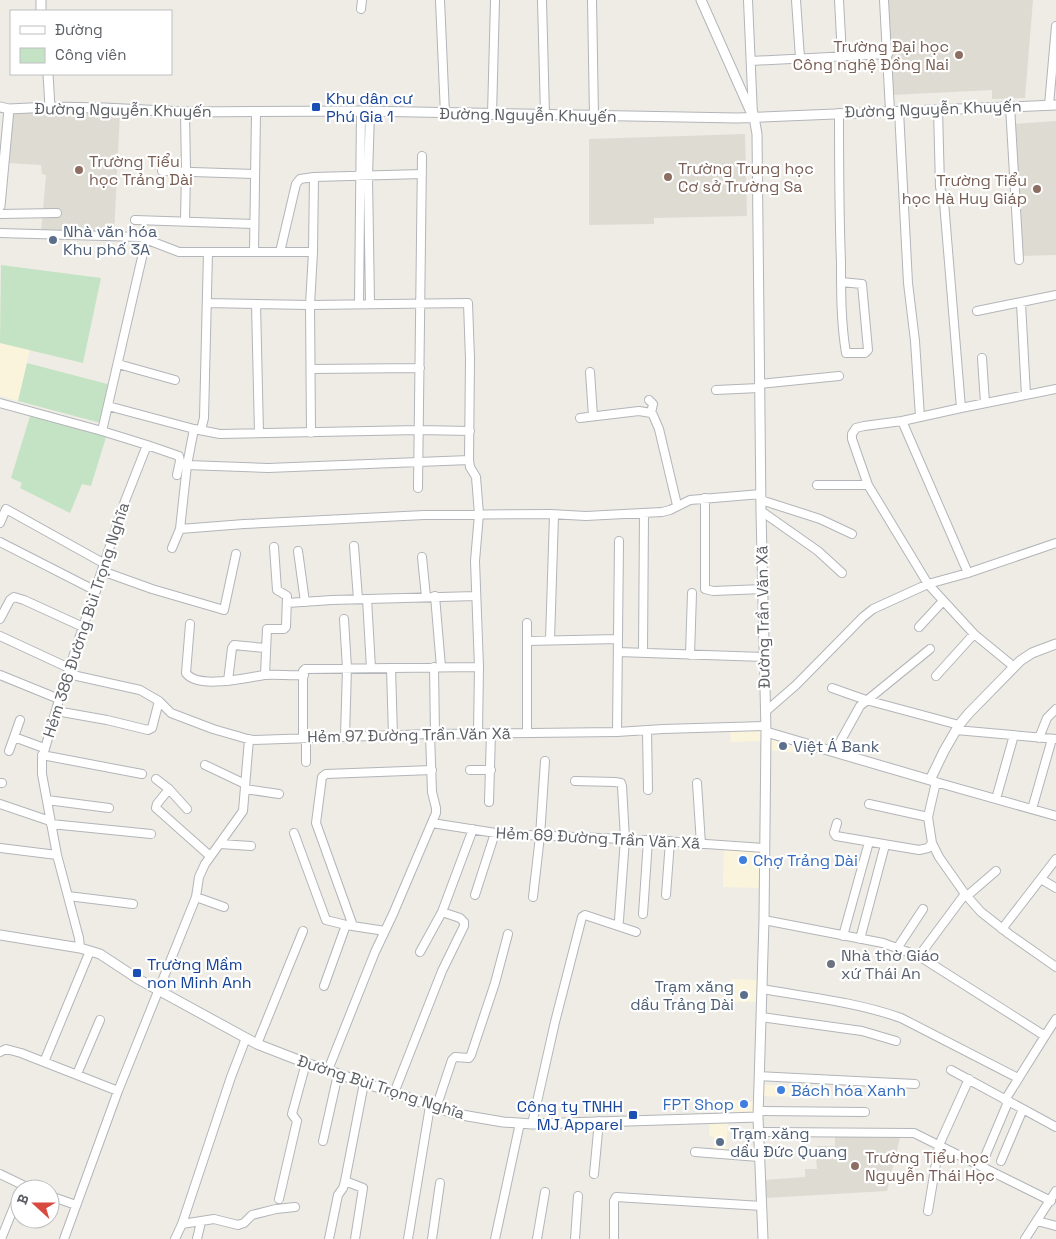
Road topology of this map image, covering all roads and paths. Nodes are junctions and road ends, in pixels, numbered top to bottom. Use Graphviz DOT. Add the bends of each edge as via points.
graph roads {
  1 [pos="362,0"];
  2 [pos="440,0"];
  3 [pos="495,0"];
  4 [pos="542,0"];
  5 [pos="592,0"];
  6 [pos="701,0"];
  7 [pos="748,0"];
  8 [pos="796,0"];
  9 [pos="839,0"];
  10 [pos="884,0"];
  11 [pos="361,9"];
  12 [pos="1056,26"];
  13 [pos="1056,33"];
  14 [pos="888,54"];
  15 [pos="842,56"];
  16 [pos="800,58"];
  17 [pos="751,61"];
  18 [pos="48,75"];
  19 [pos="1053,105"];
  20 [pos="1010,106"];
  21 [pos="50,107"];
  22 [pos="4,108"];
  23 [pos="938,109"];
  24 [pos="895,111"];
  25 [pos="185,112"];
  26 [pos="256,112"];
  27 [pos="366,112"];
  28 [pos="444,114"];
  29 [pos="492,114"];
  30 [pos="839,114"];
  31 [pos="545,115"];
  32 [pos="754,115"];
  33 [pos="594,116"];
  34 [pos="422,156"];
  35 [pos="162,171"];
  36 [pos="186,171"];
  37 [pos="254,174"];
  38 [pos="422,174"];
  39 [pos="364,176"];
  40 [pos="314,177"];
  41 [pos="0,204"];
  42 [pos="57,213"];
  43 [pos="0,214"];
  44 [pos="135,220"];
  45 [pos="185,221"];
  46 [pos="254,224"];
  47 [pos="0,233"];
  48 [pos="146,240"];
  49 [pos="208,252"];
  50 [pos="254,252"];
  51 [pos="280,252"];
  52 [pos="313,252"];
  53 [pos="1019,260"];
  54 [pos="841,282"];
  55 [pos="1056,295"];
  56 [pos="207,303"];
  57 [pos="370,303"];
  58 [pos="421,303"];
  59 [pos="1021,303"];
  60 [pos="256,304"];
  61 [pos="359,304"];
  62 [pos="310,305"];
  63 [pos="978,311"];
  64 [pos="982,358"];
  65 [pos="118,364"];
  66 [pos="420,368"];
  67 [pos="311,369"];
  68 [pos="590,372"];
  69 [pos="839,376"];
  70 [pos="175,380"];
  71 [pos="759,387"];
  72 [pos="1056,389"];
  73 [pos="716,390"];
  74 [pos="1026,395"];
  75 [pos="654,402"];
  76 [pos="0,403"];
  77 [pos="985,403"];
  78 [pos="108,406"];
  79 [pos="961,408"];
  80 [pos="651,413"];
  81 [pos="593,416"];
  82 [pos="920,417"];
  83 [pos="580,418"];
  84 [pos="902,421"];
  85 [pos="197,429"];
  86 [pos="419,430"];
  87 [pos="470,430"];
  88 [pos="102,431"];
  89 [pos="259,433"];
  90 [pos="311,433"];
  91 [pos="147,445"];
  92 [pos="469,460"];
  93 [pos="419,462"];
  94 [pos="187,465"];
  95 [pos="177,475"];
  96 [pos="818,485"];
  97 [pos="868,485"];
  98 [pos="418,488"];
  99 [pos="761,497"];
  100 [pos="705,498"];
  101 [pos="678,505"];
  102 [pos="761,511"];
  103 [pos="644,513"];
  104 [pos="479,514"];
  105 [pos="554,515"];
  106 [pos="0,523"];
  107 [pos="180,529"];
  108 [pos="852,534"];
  109 [pos="619,541"];
  110 [pos="0,542"];
  111 [pos="1056,543"];
  112 [pos="354,546"];
  113 [pos="274,547"];
  114 [pos="172,548"];
  115 [pos="298,551"];
  116 [pos="236,554"];
  117 [pos="422,557"];
  118 [pos="104,567"];
  119 [pos="842,573"];
  120 [pos="968,573"];
  121 [pos="928,584"];
  122 [pos="763,589"];
  123 [pos="96,591"];
  124 [pos="692,593"];
  125 [pos="426,596"];
  126 [pos="435,596"];
  127 [pos="476,596"];
  128 [pos="358,599"];
  129 [pos="367,599"];
  130 [pos="943,601"];
  131 [pos="305,602"];
  132 [pos="287,603"];
  133 [pos="0,619"];
  134 [pos="344,619"];
  135 [pos="526,623"];
  136 [pos="190,624"];
  137 [pos="83,627"];
  138 [pos="919,627"];
  139 [pos="974,634"];
  140 [pos="0,636"];
  141 [pos="618,639"];
  142 [pos="550,640"];
  143 [pos="526,641"];
  144 [pos="1056,644"];
  145 [pos="265,648"];
  146 [pos="930,649"];
  147 [pos="618,652"];
  148 [pos="643,653"];
  149 [pos="690,655"];
  150 [pos="765,657"];
  151 [pos="1014,666"];
  152 [pos="438,667"];
  153 [pos="479,667"];
  154 [pos="347,668"];
  155 [pos="371,668"];
  156 [pos="391,668"];
  157 [pos="69,671"];
  158 [pos="0,675"];
  159 [pos="264,675"];
  160 [pos="304,675"];
  161 [pos="936,676"];
  162 [pos="228,681"];
  163 [pos="832,688"];
  164 [pos="60,699"];
  165 [pos="866,700"];
  166 [pos="159,701"];
  167 [pos="1056,709"];
  168 [pos="56,711"];
  169 [pos="765,712"];
  170 [pos="20,720"];
  171 [pos="958,728"];
  172 [pos="766,729"];
  173 [pos="646,730"];
  174 [pos="617,732"];
  175 [pos="478,733"];
  176 [pos="492,733"];
  177 [pos="527,733"];
  178 [pos="433,734"];
  179 [pos="1014,735"];
  180 [pos="345,736"];
  181 [pos="393,736"];
  182 [pos="14,737"];
  183 [pos="304,738"];
  184 [pos="1039,738"];
  185 [pos="249,739"];
  186 [pos="1054,739"];
  187 [pos="9,751"];
  188 [pos="43,752"];
  189 [pos="835,752"];
  190 [pos="546,761"];
  191 [pos="306,762"];
  192 [pos="205,765"];
  193 [pos="432,770"];
  194 [pos="470,770"];
  195 [pos="491,770"];
  196 [pos="142,774"];
  197 [pos="156,779"];
  198 [pos="933,781"];
  199 [pos="575,782"];
  200 [pos="697,783"];
  201 [pos="245,786"];
  202 [pos="169,789"];
  203 [pos="648,790"];
  204 [pos="279,794"];
  205 [pos="996,799"];
  206 [pos="47,800"];
  207 [pos="489,802"];
  208 [pos="0,804"];
  209 [pos="869,804"];
  210 [pos="109,808"];
  211 [pos="187,809"];
  212 [pos="1032,809"];
  213 [pos="1056,816"];
  214 [pos="928,817"];
  215 [pos="51,823"];
  216 [pos="432,823"];
  217 [pos="836,823"];
  218 [pos="473,829"];
  219 [pos="294,833"];
  220 [pos="495,833"];
  221 [pos="151,834"];
  222 [pos="540,836"];
  223 [pos="625,839"];
  224 [pos="648,840"];
  225 [pos="670,842"];
  226 [pos="869,842"];
  227 [pos="932,843"];
  228 [pos="220,844"];
  229 [pos="701,844"];
  230 [pos="885,845"];
  231 [pos="251,846"];
  232 [pos="0,848"];
  233 [pos="765,848"];
  234 [pos="57,855"];
  235 [pos="210,856"];
  236 [pos="1056,859"];
  237 [pos="996,871"];
  238 [pos="1041,879"];
  239 [pos="1056,888"];
  240 [pos="475,895"];
  241 [pos="666,895"];
  242 [pos="966,895"];
  243 [pos="68,896"];
  244 [pos="196,897"];
  245 [pos="533,897"];
  246 [pos="133,904"];
  247 [pos="224,908"];
  248 [pos="923,908"];
  249 [pos="442,912"];
  250 [pos="643,914"];
  251 [pos="764,920"];
  252 [pos="349,926"];
  253 [pos="618,926"];
  254 [pos="1002,929"];
  255 [pos="303,931"];
  256 [pos="385,931"];
  257 [pos="636,932"];
  258 [pos="508,934"];
  259 [pos="0,935"];
  260 [pos="843,936"];
  261 [pos="860,939"];
  262 [pos="898,947"];
  263 [pos="80,948"];
  264 [pos="90,951"];
  265 [pos="420,952"];
  266 [pos="919,956"];
  267 [pos="1056,967"];
  268 [pos="324,986"];
  269 [pos="762,989"];
  270 [pos="159,990"];
  271 [pos="761,1017"];
  272 [pos="1056,1019"];
  273 [pos="100,1020"];
  274 [pos="1045,1036"];
  275 [pos="246,1038"];
  276 [pos="896,1041"];
  277 [pos="257,1044"];
  278 [pos="0,1052"];
  279 [pos="44,1062"];
  280 [pos="306,1063"];
  281 [pos="328,1070"];
  282 [pos="950,1070"];
  283 [pos="77,1074"];
  284 [pos="338,1074"];
  285 [pos="759,1076"];
  286 [pos="1018,1078"];
  287 [pos="969,1080"];
  288 [pos="364,1083"];
  289 [pos="915,1084"];
  290 [pos="118,1091"];
  291 [pos="394,1094"];
  292 [pos="1006,1101"];
  293 [pos="433,1107"];
  294 [pos="1022,1109"];
  295 [pos="865,1112"];
  296 [pos="758,1114"];
  297 [pos="599,1121"];
  298 [pos="520,1123"];
  299 [pos="532,1124"];
  300 [pos="1056,1128"];
  301 [pos="759,1132"];
  302 [pos="323,1141"];
  303 [pos="939,1145"];
  304 [pos="695,1152"];
  305 [pos="759,1157"];
  306 [pos="1001,1161"];
  307 [pos="981,1166"];
  308 [pos="594,1174"];
  309 [pos="345,1181"];
  310 [pos="440,1183"];
  311 [pos="1056,1191"];
  312 [pos="545,1192"];
  313 [pos="578,1196"];
  314 [pos="278,1198"];
  315 [pos="60,1199"];
  316 [pos="1051,1200"];
  317 [pos="76,1205"];
  318 [pos="762,1206"];
  319 [pos="295,1207"];
  320 [pos="928,1211"];
  321 [pos="10,1215"];
  322 [pos="1037,1221"];
  323 [pos="201,1222"];
  324 [pos="182,1224"];
  325 [pos="1056,1226"];
  326 [pos="0,1239"];
  327 [pos="64,1239"];
  328 [pos="174,1239"];
  329 [pos="197,1239"];
  330 [pos="329,1239"];
  331 [pos="355,1239"];
  332 [pos="408,1239"];
  333 [pos="432,1239"];
  334 [pos="495,1239"];
  335 [pos="537,1239"];
  336 [pos="575,1239"];
  337 [pos="614,1239"];
  338 [pos="763,1239"];
  339 [pos="1024,1239"];
  1 -- 11 [label="street"];
  2 -- 28 [label="street"];
  3 -- 29 [label="street"];
  4 -- 31 [label="street"];
  5 -- 33 [label="street"];
  6 -- 32 [label="street, Đường Trần Văn Xã"];
  7 -- 17 [label="street"];
  8 -- 16 [label="street"];
  9 -- 15 [label="street"];
  10 -- 14 [label="street"];
  12 -- 13 [label="street"];
  13 -- 19 [label="street"];
  14 -- 15 [label="street"];
  14 -- 24 [label="street"];
  15 -- 16 [label="street"];
  16 -- 17 [label="street"];
  17 -- 32 [label="street"];
  18 -- 21 [label="street"];
  19 -- 20 [label="street, Đường Nguyễn Khuyến"];
  20 -- 23 [label="street, Đường Nguyễn Khuyến"];
  20 -- 53 [label="street"];
  21 -- 22 [label="street, Đường Nguyễn Khuyến"];
  21 -- 25 [label="street, Đường Nguyễn Khuyến"];
  22 -- 41 [label="street"];
  23 -- 24 [label="street, Đường Nguyễn Khuyến"];
  23 -- 79 [label="street" via="940,187 944,197"];
  24 -- 30 [label="street, Đường Nguyễn Khuyến"];
  24 -- 82 [label="street"];
  25 -- 26 [label="street, Đường Nguyễn Khuyến"];
  25 -- 36 [label="street"];
  26 -- 27 [label="street, Đường Nguyễn Khuyến"];
  26 -- 37 [label="street"];
  27 -- 28 [label="street, Đường Nguyễn Khuyến"];
  27 -- 39 [label="street"];
  28 -- 29 [label="street, Đường Nguyễn Khuyến"];
  29 -- 31 [label="street, Đường Nguyễn Khuyến"];
  30 -- 32 [label="street, Đường Nguyễn Khuyến"];
  30 -- 54 [label="street"];
  31 -- 33 [label="street, Đường Nguyễn Khuyến"];
  32 -- 33 [label="street, Đường Nguyễn Khuyến"];
  32 -- 71 [label="street, Đường Trần Văn Xã" via="757,134"];
  34 -- 38 [label="street"];
  35 -- 36 [label="street"];
  36 -- 37 [label="street"];
  36 -- 45 [label="street"];
  37 -- 46 [label="street"];
  38 -- 39 [label="street"];
  38 -- 58 [label="street"];
  39 -- 40 [label="street"];
  39 -- 57 [label="street"];
  39 -- 61 [label="street"];
  40 -- 51 [label="street" via="300,179 296,184"];
  40 -- 52 [label="street"];
  42 -- 43 [label="street"];
  44 -- 45 [label="street"];
  45 -- 46 [label="street"];
  46 -- 50 [label="street"];
  47 -- 48 [label="street" via="140,237"];
  48 -- 49 [label="street" via="178,252"];
  48 -- 65 [label="street"];
  49 -- 50 [label="street"];
  49 -- 56 [label="street"];
  50 -- 51 [label="street"];
  51 -- 52 [label="street"];
  52 -- 62 [label="street"];
  54 -- 54 [label="street" via="862,284 868,350 865,353 846,353"];
  55 -- 59 [label="street"];
  56 -- 60 [label="street"];
  56 -- 85 [label="street" via="204,418"];
  57 -- 58 [label="street"];
  57 -- 61 [label="street"];
  58 -- 66 [label="street"];
  58 -- 87 [label="street" via="468,303"];
  59 -- 63 [label="street"];
  59 -- 74 [label="street"];
  60 -- 62 [label="street"];
  60 -- 89 [label="street"];
  61 -- 62 [label="street"];
  62 -- 67 [label="street"];
  64 -- 77 [label="street"];
  65 -- 70 [label="street"];
  65 -- 78 [label="street"];
  66 -- 67 [label="street"];
  66 -- 86 [label="street"];
  67 -- 90 [label="street"];
  68 -- 81 [label="street"];
  69 -- 71 [label="street"];
  71 -- 73 [label="street"];
  71 -- 99 [label="street, Đường Trần Văn Xã"];
  72 -- 74 [label="street"];
  74 -- 77 [label="street"];
  75 -- 80 [label="street"];
  76 -- 88 [label="street"];
  77 -- 79 [label="street"];
  78 -- 85 [label="street"];
  78 -- 88 [label="street"];
  79 -- 82 [label="street"];
  80 -- 81 [label="street" via="639,411"];
  80 -- 101 [label="street" via="659,429"];
  81 -- 83 [label="street"];
  82 -- 84 [label="street"];
  84 -- 97 [label="street" via="856,428 852,434"];
  84 -- 120 [label="street"];
  85 -- 89 [label="street" via="220,434"];
  85 -- 94 [label="street"];
  86 -- 87 [label="street"];
  86 -- 90 [label="street"];
  86 -- 93 [label="street"];
  87 -- 92 [label="street"];
  88 -- 91 [label="street"];
  89 -- 90 [label="street"];
  91 -- 95 [label="street" via="178,456"];
  91 -- 118 [label="street, Hẻm 386 Đường Bùi Trọng Nghĩa"];
  92 -- 93 [label="street"];
  92 -- 104 [label="street" via="476,477"];
  93 -- 94 [label="street" via="268,468"];
  93 -- 98 [label="street"];
  94 -- 107 [label="street"];
  96 -- 97 [label="street"];
  97 -- 121 [label="street"];
  99 -- 100 [label="street"];
  99 -- 102 [label="street, Đường Trần Văn Xã"];
  99 -- 108 [label="street"];
  100 -- 101 [label="street"];
  100 -- 122 [label="street" via="705,589 713,592"];
  101 -- 103 [label="street" via="670,510"];
  102 -- 119 [label="street" via="818,551"];
  102 -- 122 [label="street, Đường Trần Văn Xã"];
  103 -- 105 [label="street"];
  103 -- 148 [label="street"];
  104 -- 105 [label="street"];
  104 -- 107 [label="street" via="379,516"];
  104 -- 127 [label="street"];
  105 -- 142 [label="street"];
  106 -- 118 [label="street" via="6,509"];
  107 -- 114 [label="street"];
  109 -- 141 [label="street"];
  110 -- 123 [label="street"];
  111 -- 120 [label="street"];
  112 -- 128 [label="street"];
  113 -- 132 [label="street" via="277,590 286,595"];
  115 -- 131 [label="street"];
  116 -- 118 [label="street" via="224,610 152,589"];
  117 -- 125 [label="street"];
  118 -- 123 [label="street, Hẻm 386 Đường Bùi Trọng Nghĩa"];
  120 -- 121 [label="street"];
  121 -- 130 [label="street"];
  121 -- 169 [label="street" via="863,616"];
  122 -- 150 [label="street, Đường Trần Văn Xã"];
  123 -- 137 [label="street, Hẻm 386 Đường Bùi Trọng Nghĩa"];
  124 -- 149 [label="street"];
  125 -- 126 [label="street"];
  125 -- 129 [label="street"];
  126 -- 127 [label="street"];
  126 -- 152 [label="street"];
  127 -- 153 [label="street"];
  128 -- 129 [label="street"];
  128 -- 131 [label="street"];
  129 -- 155 [label="street"];
  130 -- 138 [label="street"];
  130 -- 139 [label="street"];
  131 -- 132 [label="street"];
  132 -- 145 [label="street" via="286,628 267,629"];
  133 -- 137 [label="street" via="14,597"];
  134 -- 154 [label="street"];
  135 -- 143 [label="street"];
  136 -- 162 [label="street" via="186,674 192,679"];
  137 -- 157 [label="street, Hẻm 386 Đường Bùi Trọng Nghĩa"];
  139 -- 151 [label="street"];
  139 -- 161 [label="street"];
  140 -- 157 [label="street, Hẻm 97 Đường Trần Văn Xã"];
  141 -- 142 [label="street"];
  141 -- 147 [label="street"];
  142 -- 143 [label="street"];
  143 -- 177 [label="street"];
  144 -- 151 [label="street" via="1025,656"];
  145 -- 159 [label="street"];
  145 -- 162 [label="street" via="234,645"];
  146 -- 165 [label="street"];
  147 -- 148 [label="street"];
  147 -- 174 [label="street"];
  148 -- 149 [label="street"];
  149 -- 150 [label="street"];
  150 -- 169 [label="street, Đường Trần Văn Xã"];
  151 -- 171 [label="street"];
  152 -- 153 [label="street"];
  152 -- 156 [label="street"];
  152 -- 178 [label="street"];
  153 -- 175 [label="street"];
  154 -- 155 [label="street"];
  154 -- 160 [label="street" via="305,669"];
  154 -- 180 [label="street"];
  155 -- 156 [label="street"];
  156 -- 181 [label="street"];
  157 -- 164 [label="street, Hẻm 386 Đường Bùi Trọng Nghĩa"];
  157 -- 166 [label="street, Hẻm 97 Đường Trần Văn Xã" via="140,690"];
  158 -- 164 [label="street"];
  159 -- 160 [label="street"];
  159 -- 162 [label="street"];
  160 -- 183 [label="street"];
  163 -- 165 [label="street"];
  164 -- 168 [label="street, Hẻm 386 Đường Bùi Trọng Nghĩa"];
  165 -- 171 [label="street"];
  165 -- 189 [label="street" via="854,714"];
  166 -- 168 [label="street" via="152,728 148,730"];
  166 -- 185 [label="street, Hẻm 97 Đường Trần Văn Xã" via="171,713"];
  167 -- 184 [label="street" via="1047,718"];
  168 -- 188 [label="street, Hẻm 386 Đường Bùi Trọng Nghĩa"];
  169 -- 172 [label="street, Đường Trần Văn Xã"];
  170 -- 182 [label="street"];
  171 -- 179 [label="street"];
  171 -- 198 [label="street" via="944,750"];
  172 -- 173 [label="street, Hẻm 97 Đường Trần Văn Xã"];
  172 -- 189 [label="street"];
  172 -- 233 [label="street, Đường Trần Văn Xã"];
  173 -- 174 [label="street, Hẻm 97 Đường Trần Văn Xã"];
  173 -- 203 [label="street"];
  174 -- 177 [label="street, Hẻm 97 Đường Trần Văn Xã"];
  175 -- 176 [label="street, Hẻm 97 Đường Trần Văn Xã"];
  175 -- 178 [label="street, Hẻm 97 Đường Trần Văn Xã"];
  176 -- 177 [label="street, Hẻm 97 Đường Trần Văn Xã"];
  176 -- 195 [label="street"];
  178 -- 181 [label="street, Hẻm 97 Đường Trần Văn Xã"];
  178 -- 193 [label="street"];
  179 -- 184 [label="street"];
  179 -- 205 [label="street"];
  180 -- 181 [label="street, Hẻm 97 Đường Trần Văn Xã"];
  180 -- 183 [label="street, Hẻm 97 Đường Trần Văn Xã"];
  182 -- 187 [label="street"];
  182 -- 188 [label="street"];
  183 -- 185 [label="street, Hẻm 97 Đường Trần Văn Xã"];
  183 -- 191 [label="street"];
  184 -- 186 [label="street"];
  185 -- 201 [label="street"];
  186 -- 212 [label="street"];
  188 -- 196 [label="street"];
  188 -- 206 [label="street, Hẻm 386 Đường Bùi Trọng Nghĩa" via="42,774"];
  189 -- 198 [label="street"];
  190 -- 222 [label="street"];
  192 -- 201 [label="street"];
  193 -- 216 [label="street" via="436,808"];
  193 -- 252 [label="street" via="326,774 322,777 316,823"];
  194 -- 195 [label="street"];
  195 -- 207 [label="street"];
  197 -- 202 [label="street"];
  198 -- 205 [label="street"];
  198 -- 214 [label="street"];
  199 -- 223 [label="street" via="621,784"];
  200 -- 229 [label="street"];
  201 -- 204 [label="street"];
  201 -- 228 [label="street" via="243,811"];
  202 -- 211 [label="street"];
  202 -- 235 [label="street" via="156,808"];
  205 -- 212 [label="street"];
  206 -- 210 [label="street"];
  206 -- 215 [label="street, Hẻm 386 Đường Bùi Trọng Nghĩa"];
  208 -- 215 [label="street"];
  209 -- 214 [label="street"];
  212 -- 213 [label="street"];
  214 -- 227 [label="street"];
  215 -- 221 [label="street"];
  215 -- 234 [label="street, Hẻm 386 Đường Bùi Trọng Nghĩa"];
  216 -- 218 [label="street, Hẻm 69 Đường Trần Văn Xã"];
  216 -- 256 [label="street"];
  217 -- 226 [label="street" via="836,836"];
  218 -- 220 [label="street, Hẻm 69 Đường Trần Văn Xã"];
  218 -- 249 [label="street"];
  219 -- 252 [label="street" via="324,917 329,922"];
  220 -- 222 [label="street, Hẻm 69 Đường Trần Văn Xã"];
  220 -- 240 [label="street"];
  222 -- 223 [label="street, Hẻm 69 Đường Trần Văn Xã"];
  222 -- 245 [label="street"];
  223 -- 224 [label="street, Hẻm 69 Đường Trần Văn Xã"];
  223 -- 253 [label="street"];
  224 -- 225 [label="street, Hẻm 69 Đường Trần Văn Xã"];
  224 -- 250 [label="street"];
  225 -- 229 [label="street, Hẻm 69 Đường Trần Văn Xã"];
  225 -- 241 [label="street"];
  226 -- 230 [label="street"];
  226 -- 260 [label="street"];
  227 -- 230 [label="street" via="924,850"];
  227 -- 242 [label="street"];
  228 -- 231 [label="street"];
  228 -- 235 [label="street"];
  229 -- 233 [label="street, Hẻm 69 Đường Trần Văn Xã"];
  230 -- 261 [label="street"];
  232 -- 234 [label="street"];
  233 -- 251 [label="street, Đường Trần Văn Xã"];
  234 -- 243 [label="street, Hẻm 386 Đường Bùi Trọng Nghĩa"];
  235 -- 244 [label="street" via="199,877"];
  236 -- 238 [label="street"];
  237 -- 242 [label="street"];
  238 -- 239 [label="street"];
  238 -- 254 [label="street"];
  242 -- 254 [label="street"];
  242 -- 266 [label="street"];
  243 -- 246 [label="street"];
  243 -- 263 [label="street, Hẻm 386 Đường Bùi Trọng Nghĩa"];
  244 -- 247 [label="street"];
  244 -- 270 [label="street"];
  248 -- 262 [label="street"];
  249 -- 265 [label="street"];
  249 -- 291 [label="street" via="460,918 464,926 442,971"];
  251 -- 260 [label="street"];
  251 -- 269 [label="street, Đường Trần Văn Xã"];
  252 -- 256 [label="street"];
  252 -- 268 [label="street"];
  253 -- 257 [label="street"];
  253 -- 299 [label="street" via="585,915 582,917"];
  254 -- 267 [label="street"];
  255 -- 277 [label="street"];
  256 -- 281 [label="street"];
  258 -- 293 [label="street" via="471,1056 454,1057"];
  259 -- 263 [label="street, Đường Bùi Trọng Nghĩa"];
  260 -- 261 [label="street"];
  261 -- 262 [label="street"];
  262 -- 266 [label="street"];
  263 -- 264 [label="street, Đường Bùi Trọng Nghĩa"];
  264 -- 270 [label="street, Đường Bùi Trọng Nghĩa"];
  264 -- 279 [label="street"];
  266 -- 274 [label="street"];
  269 -- 271 [label="street, Đường Trần Văn Xã"];
  269 -- 286 [label="street" via="895,1015"];
  270 -- 275 [label="street, Đường Bùi Trọng Nghĩa"];
  270 -- 290 [label="street"];
  271 -- 276 [label="street" via="858,1030"];
  271 -- 285 [label="street, Đường Trần Văn Xã"];
  272 -- 274 [label="street"];
  273 -- 283 [label="street"];
  274 -- 286 [label="street"];
  275 -- 277 [label="street, Đường Bùi Trọng Nghĩa"];
  275 -- 324 [label="street"];
  277 -- 280 [label="street, Đường Bùi Trọng Nghĩa"];
  278 -- 279 [label="street" via="6,1049"];
  279 -- 283 [label="street"];
  280 -- 281 [label="street, Đường Bùi Trọng Nghĩa"];
  280 -- 314 [label="street" via="292,1114 296,1125"];
  281 -- 284 [label="street, Đường Bùi Trọng Nghĩa"];
  282 -- 287 [label="street"];
  283 -- 290 [label="street"];
  284 -- 288 [label="street, Đường Bùi Trọng Nghĩa"];
  284 -- 302 [label="street"];
  285 -- 289 [label="street"];
  285 -- 296 [label="street, Đường Trần Văn Xã"];
  286 -- 292 [label="street"];
  287 -- 292 [label="street"];
  287 -- 303 [label="street"];
  288 -- 291 [label="street, Đường Bùi Trọng Nghĩa"];
  288 -- 309 [label="street"];
  290 -- 317 [label="street"];
  291 -- 293 [label="street, Đường Bùi Trọng Nghĩa"];
  292 -- 294 [label="street"];
  292 -- 307 [label="street"];
  293 -- 298 [label="street, Đường Bùi Trọng Nghĩa"];
  293 -- 332 [label="street"];
  294 -- 300 [label="street"];
  294 -- 306 [label="street"];
  295 -- 296 [label="street"];
  296 -- 297 [label="street, Đường Bùi Trọng Nghĩa"];
  296 -- 301 [label="street"];
  297 -- 299 [label="street, Đường Bùi Trọng Nghĩa"];
  297 -- 308 [label="street"];
  298 -- 299 [label="street, Đường Bùi Trọng Nghĩa"];
  298 -- 334 [label="street"];
  301 -- 303 [label="street" via="905,1132"];
  301 -- 305 [label="street"];
  303 -- 307 [label="street"];
  303 -- 320 [label="street"];
  304 -- 305 [label="street"];
  305 -- 318 [label="street"];
  307 -- 316 [label="street"];
  309 -- 330 [label="street" via="338,1196"];
  309 -- 331 [label="street" via="363,1188"];
  310 -- 333 [label="street"];
  311 -- 316 [label="street"];
  312 -- 335 [label="street"];
  313 -- 336 [label="street"];
  315 -- 317 [label="street"];
  316 -- 322 [label="street"];
  317 -- 327 [label="street"];
  318 -- 337 [label="street" via="616,1197"];
  318 -- 338 [label="street"];
  319 -- 323 [label="street" via="252,1215 241,1224 214,1219"];
  321 -- 326 [label="street"];
  322 -- 325 [label="street"];
  322 -- 339 [label="street"];
  323 -- 324 [label="street"];
  323 -- 329 [label="street"];
  324 -- 328 [label="street"];
}
